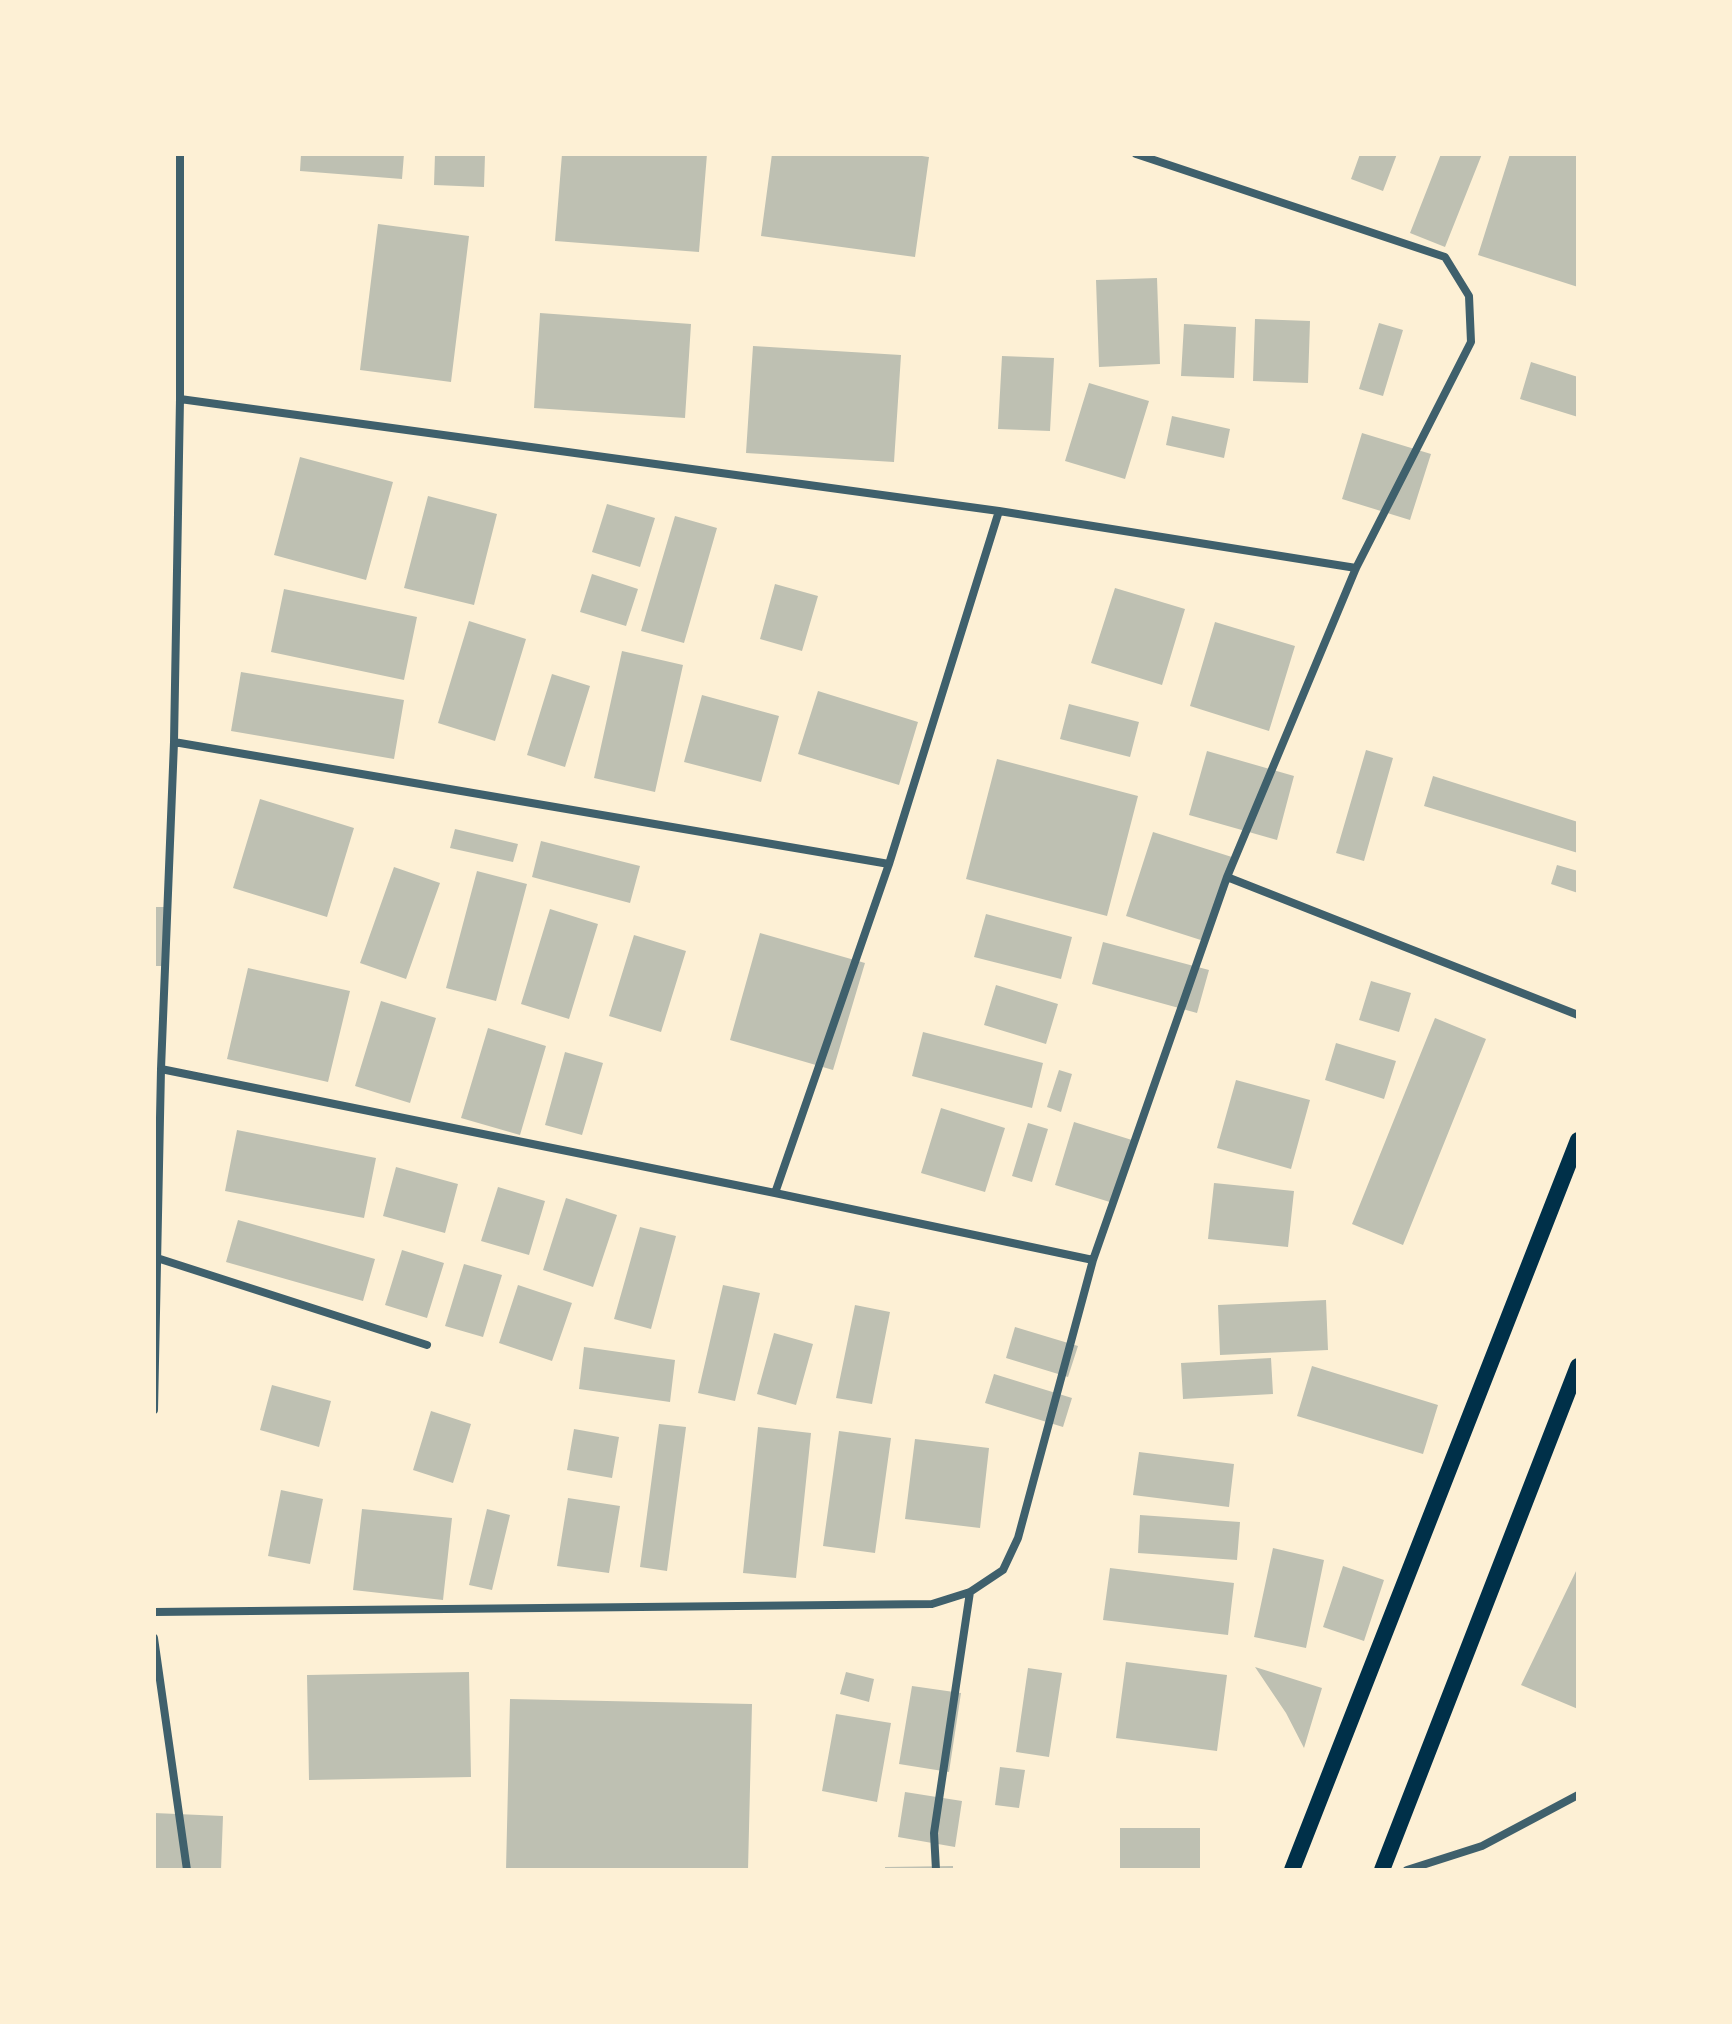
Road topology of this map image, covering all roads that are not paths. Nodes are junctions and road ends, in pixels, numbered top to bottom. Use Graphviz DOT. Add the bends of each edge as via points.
graph roads {
  1 [pos="180,154"];
  2 [pos="1136,154"];
  3 [pos="180,399"];
  4 [pos="999,511"];
  5 [pos="1356,568"];
  6 [pos="174,742"];
  7 [pos="889,864"];
  8 [pos="1227,877"];
  9 [pos="1578,1015"];
  10 [pos="161,1069"];
  11 [pos="1578,1140"];
  12 [pos="156,1164"];
  13 [pos="775,1193"];
  14 [pos="157,1258"];
  15 [pos="1093,1260"];
  16 [pos="427,1345"];
  17 [pos="1578,1366"];
  18 [pos="154,1410"];
  19 [pos="970,1592"];
  20 [pos="154,1612"];
  21 [pos="154,1638"];
  22 [pos="1578,1795"];
  23 [pos="187,1870"];
  24 [pos="936,1870"];
  25 [pos="1292,1870"];
  26 [pos="1382,1870"];
  27 [pos="1407,1870"];
  1 -- 3 [label="street"];
  2 -- 5 [label="street" via="1445,257 1469,296 1471,342"];
  3 -- 4 [label="street"];
  3 -- 6 [label="street"];
  4 -- 5 [label="street"];
  4 -- 7 [label="street"];
  5 -- 8 [label="street"];
  6 -- 7 [label="street"];
  6 -- 10 [label="street"];
  7 -- 13 [label="street"];
  8 -- 9 [label="street"];
  8 -- 15 [label="street"];
  10 -- 12 [label="street"];
  10 -- 13 [label="street"];
  11 -- 25 [label="main road"];
  12 -- 14 [label="street"];
  13 -- 15 [label="street"];
  14 -- 16 [label="street"];
  14 -- 18 [label="street"];
  15 -- 19 [label="street" via="1018,1538 1003,1570"];
  17 -- 26 [label="main road"];
  19 -- 20 [label="street" via="932,1604"];
  19 -- 24 [label="street" via="934,1833"];
  21 -- 23 [label="street"];
  22 -- 27 [label="street" via="1482,1846"];
}
